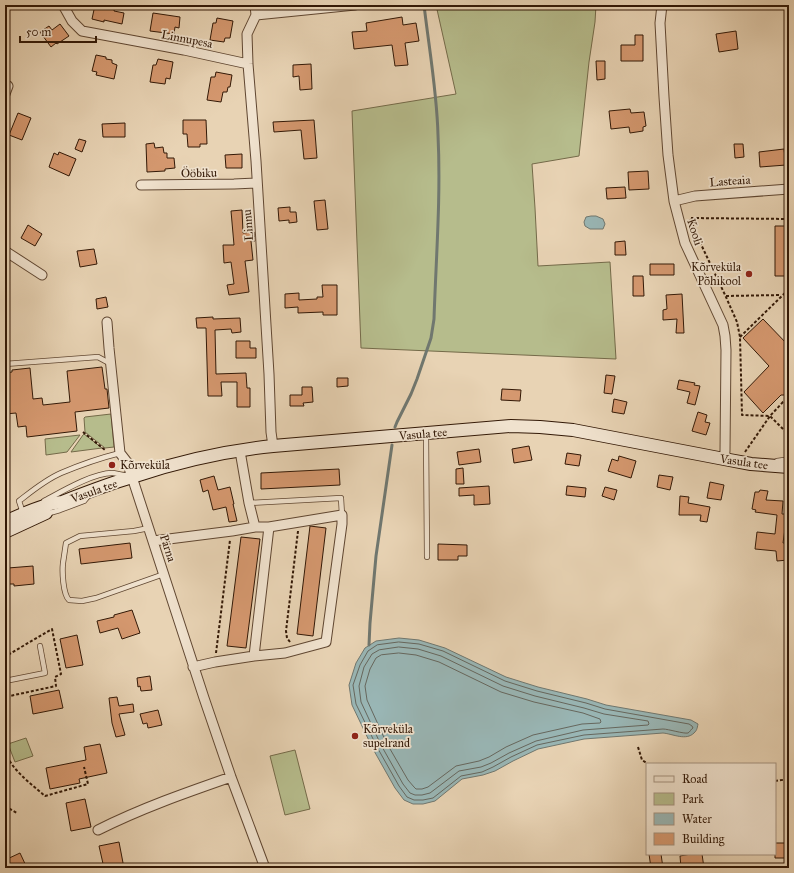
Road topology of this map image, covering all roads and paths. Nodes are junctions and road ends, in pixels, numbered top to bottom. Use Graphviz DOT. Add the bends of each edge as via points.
graph roads {
  1 [pos="63,5"];
  2 [pos="255,5"];
  3 [pos="355,5"];
  4 [pos="662,5"];
  5 [pos="256,15"];
  6 [pos="248,64"];
  7 [pos="257,183"];
  8 [pos="141,185"];
  9 [pos="789,189"];
  10 [pos="674,201"];
  11 [pos="789,219"];
  12 [pos="5,251"];
  13 [pos="42,275"];
  14 [pos="789,289"];
  15 [pos="783,295"];
  16 [pos="726,296"];
  17 [pos="107,322"];
  18 [pos="740,337"];
  19 [pos="5,364"];
  20 [pos="111,364"];
  21 [pos="789,402"];
  22 [pos="770,416"];
  23 [pos="83,432"];
  24 [pos="426,434"];
  25 [pos="789,435"];
  26 [pos="273,446"];
  27 [pos="240,450"];
  28 [pos="744,453"];
  29 [pos="116,454"];
  30 [pos="724,459"];
  31 [pos="789,460"];
  32 [pos="762,465"];
  33 [pos="789,467"];
  34 [pos="132,476"];
  35 [pos="93,490"];
  36 [pos="62,502"];
  37 [pos="249,503"];
  38 [pos="342,515"];
  39 [pos="39,516"];
  40 [pos="25,518"];
  41 [pos="299,521"];
  42 [pos="5,522"];
  43 [pos="269,526"];
  44 [pos="255,527"];
  45 [pos="149,528"];
  46 [pos="232,531"];
  47 [pos="5,532"];
  48 [pos="153,541"];
  49 [pos="427,557"];
  50 [pos="164,574"];
  51 [pos="40,646"];
  52 [pos="295,651"];
  53 [pos="254,656"];
  54 [pos="215,662"];
  55 [pos="193,666"];
  56 [pos="5,681"];
  57 [pos="638,747"];
  58 [pos="5,752"];
  59 [pos="646,763"];
  60 [pos="84,767"];
  61 [pos="231,777"];
  62 [pos="789,779"];
  63 [pos="776,781"];
  64 [pos="5,806"];
  65 [pos="17,813"];
  66 [pos="98,830"];
  67 [pos="265,868"];
  1 -- 6 [label="street, Linnupesa" via="82,32"];
  2 -- 5 [label="street"];
  3 -- 5 [label="street"];
  4 -- 10 [label="street, Kooli" via="660,23 665,119"];
  5 -- 6 [label="street, Linnu" via="247,34"];
  6 -- 7 [label="street, Linnu"];
  7 -- 8 [label="street, Ööbiku"];
  7 -- 26 [label="street, Linnu"];
  9 -- 10 [label="street, Lasteaia" via="695,196"];
  10 -- 30 [label="street, Kooli" via="685,243 723,325 726,350"];
  11 -- 16 [label="path" via="690,218"];
  12 -- 13 [label="street"];
  14 -- 15 [label="path"];
  15 -- 16 [label="path"];
  15 -- 18 [label="path"];
  16 -- 18 [label="path" via="737,322"];
  17 -- 20 [label="street, Pärna"];
  18 -- 22 [label="path" via="742,415"];
  19 -- 20 [label="lane" via="98,356"];
  20 -- 29 [label="street, Pärna"];
  21 -- 22 [label="path" via="783,402"];
  22 -- 25 [label="path"];
  22 -- 28 [label="path"];
  23 -- 29 [label="path"];
  24 -- 26 [label="street, Vasula tee"];
  24 -- 30 [label="street, Vasula tee" via="511,426 540,427"];
  24 -- 49 [label="lane"];
  26 -- 27 [label="street, Vasula tee"];
  27 -- 34 [label="street, Vasula tee"];
  27 -- 37 [label="street"];
  29 -- 34 [label="street, Pärna" via="127,462"];
  29 -- 40 [label="lane" via="60,474 39,486 19,501"];
  30 -- 32 [label="street, Vasula tee"];
  31 -- 32 [label="lane"];
  32 -- 33 [label="street, Vasula tee"];
  34 -- 35 [label="street, Vasula tee"];
  34 -- 40 [label="lane" via="113,473 97,476 31,507"];
  34 -- 45 [label="street, Pärna"];
  35 -- 36 [label="street, Vasula tee"];
  35 -- 39 [label="lane" via="84,501"];
  36 -- 39 [label="street, Vasula tee" via="57,508"];
  36 -- 40 [label="street, Vasula tee" via="56,502"];
  37 -- 38 [label="lane" via="341,498"];
  37 -- 44 [label="street"];
  38 -- 41 [label="street"];
  38 -- 52 [label="street" via="326,642"];
  39 -- 40 [label="street, Vasula tee"];
  40 -- 42 [label="street, Vasula tee"];
  40 -- 47 [label="street, Vasula tee"];
  41 -- 43 [label="street"];
  41 -- 52 [label="path" via="286,631"];
  43 -- 44 [label="street"];
  43 -- 53 [label="street"];
  44 -- 46 [label="street"];
  45 -- 48 [label="street, Pärna"];
  45 -- 50 [label="lane" via="80,536 66,543 63,563 66,597 69,600 82,601 96,598"];
  46 -- 48 [label="street"];
  46 -- 54 [label="path"];
  48 -- 50 [label="street, Pärna"];
  50 -- 55 [label="street, Pärna"];
  51 -- 56 [label="lane" via="45,673"];
  52 -- 53 [label="street"];
  53 -- 54 [label="street"];
  54 -- 55 [label="street"];
  55 -- 61 [label="street, Pärna"];
  57 -- 59 [label="path" via="642,760"];
  58 -- 60 [label="path" via="21,775 44,796 88,784"];
  61 -- 66 [label="street" via="120,818"];
  61 -- 67 [label="street, Pärna"];
  62 -- 63 [label="path"];
  64 -- 65 [label="path"];
}
